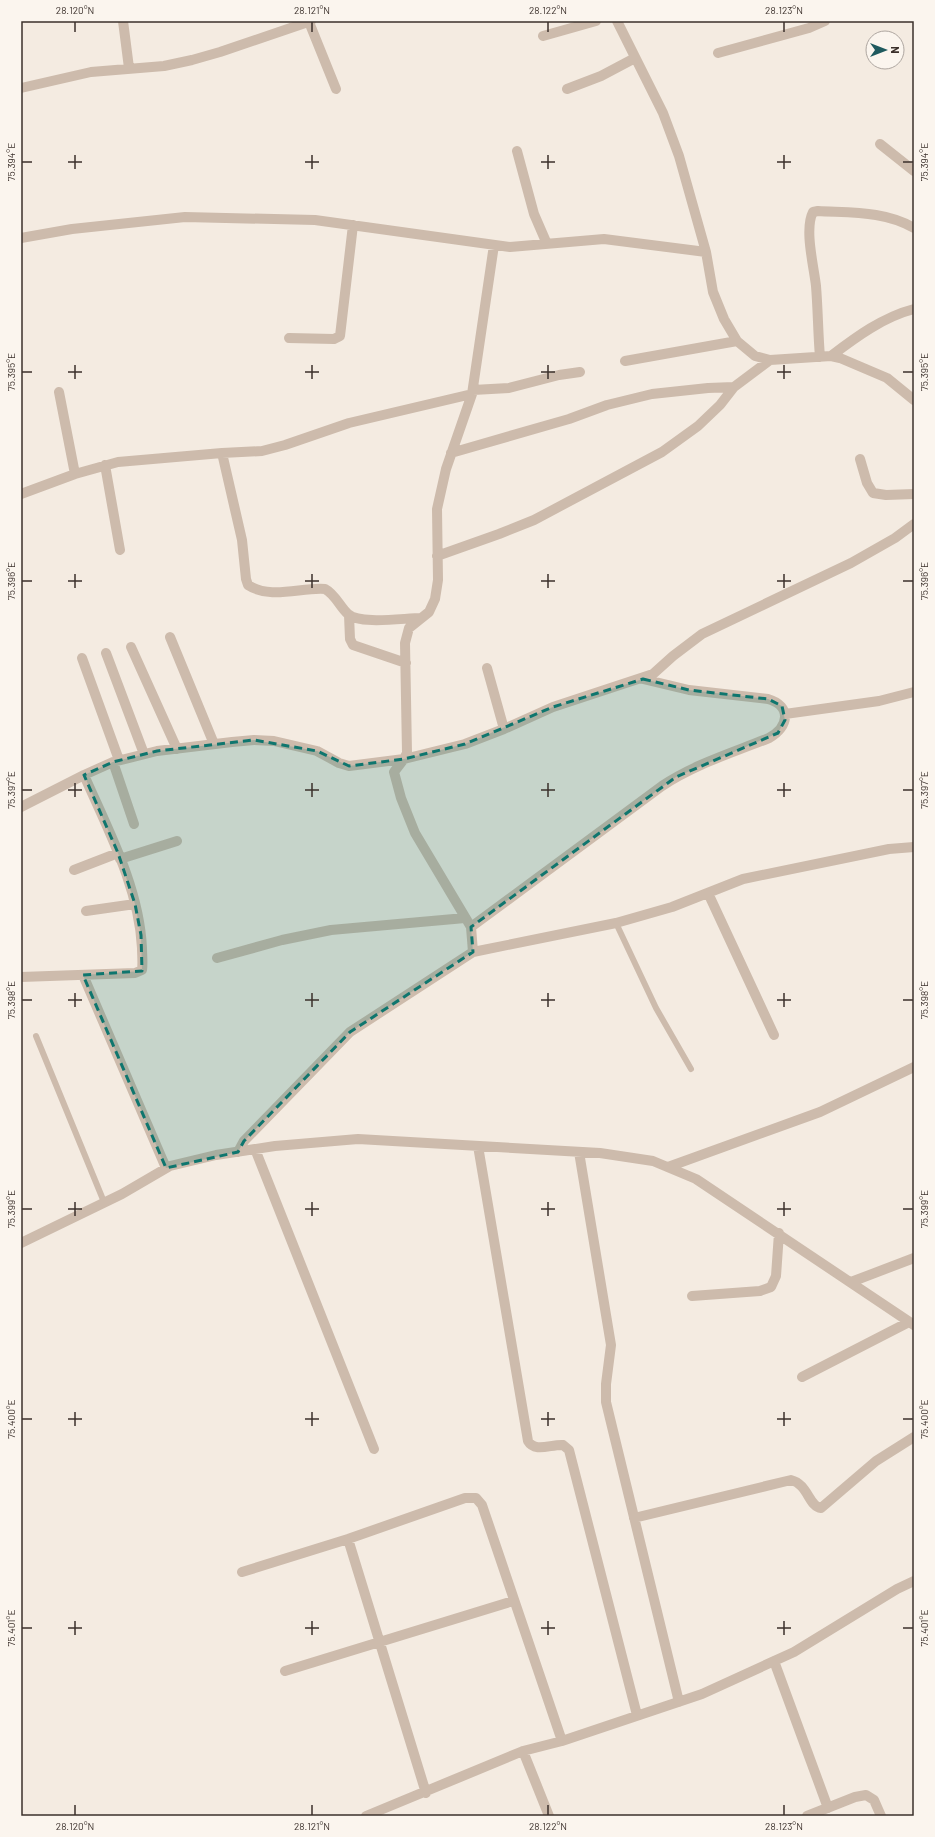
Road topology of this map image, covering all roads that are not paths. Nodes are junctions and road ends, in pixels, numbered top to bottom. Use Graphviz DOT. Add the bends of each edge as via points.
graph roads {
  1 [pos="123,21"];
  2 [pos="310,21"];
  3 [pos="596,21"];
  4 [pos="617,21"];
  5 [pos="825,21"];
  6 [pos="543,36"];
  7 [pos="718,53"];
  8 [pos="635,58"];
  9 [pos="129,68"];
  10 [pos="21,88"];
  11 [pos="336,89"];
  12 [pos="568,89"];
  13 [pos="880,144"];
  14 [pos="517,151"];
  15 [pos="914,171"];
  16 [pos="353,226"];
  17 [pos="914,228"];
  18 [pos="21,238"];
  19 [pos="547,244"];
  20 [pos="494,245"];
  21 [pos="706,252"];
  22 [pos="914,309"];
  23 [pos="290,338"];
  24 [pos="737,341"];
  25 [pos="831,356"];
  26 [pos="820,357"];
  27 [pos="625,360"];
  28 [pos="770,360"];
  29 [pos="580,372"];
  30 [pos="734,387"];
  31 [pos="59,392"];
  32 [pos="472,392"];
  33 [pos="914,400"];
  34 [pos="222,453"];
  35 [pos="451,453"];
  36 [pos="860,459"];
  37 [pos="105,465"];
  38 [pos="75,474"];
  39 [pos="21,494"];
  40 [pos="914,494"];
  41 [pos="914,524"];
  42 [pos="120,550"];
  43 [pos="437,556"];
  44 [pos="349,615"];
  45 [pos="422,618"];
  46 [pos="170,637"];
  47 [pos="131,647"];
  48 [pos="106,653"];
  49 [pos="82,658"];
  50 [pos="406,663"];
  51 [pos="487,668"];
  52 [pos="643,679"];
  53 [pos="914,692"];
  54 [pos="785,714"];
  55 [pos="504,729"];
  56 [pos="214,744"];
  57 [pos="177,749"];
  58 [pos="144,754"];
  59 [pos="404,760"];
  60 [pos="116,761"];
  61 [pos="84,775"];
  62 [pos="21,807"];
  63 [pos="134,824"];
  64 [pos="177,840"];
  65 [pos="914,847"];
  66 [pos="119,856"];
  67 [pos="74,870"];
  68 [pos="708,893"];
  69 [pos="135,904"];
  70 [pos="86,911"];
  71 [pos="468,923"];
  72 [pos="616,923"];
  73 [pos="472,952"];
  74 [pos="217,958"];
  75 [pos="83,975"];
  76 [pos="21,977"];
  77 [pos="774,1035"];
  78 [pos="36,1036"];
  79 [pos="914,1067"];
  80 [pos="691,1069"];
  81 [pos="478,1146"];
  82 [pos="254,1149"];
  83 [pos="238,1152"];
  84 [pos="579,1152"];
  85 [pos="668,1167"];
  86 [pos="166,1168"];
  87 [pos="104,1202"];
  88 [pos="779,1233"];
  89 [pos="21,1243"];
  90 [pos="914,1258"];
  91 [pos="851,1282"];
  92 [pos="692,1296"];
  93 [pos="912,1323"];
  94 [pos="802,1377"];
  95 [pos="914,1437"];
  96 [pos="374,1449"];
  97 [pos="634,1518"];
  98 [pos="348,1538"];
  99 [pos="242,1572"];
  100 [pos="914,1581"];
  101 [pos="513,1601"];
  102 [pos="380,1643"];
  103 [pos="774,1661"];
  104 [pos="285,1671"];
  105 [pos="678,1702"];
  106 [pos="637,1716"];
  107 [pos="562,1741"];
  108 [pos="523,1751"];
  109 [pos="426,1793"];
  110 [pos="828,1808"];
  111 [pos="366,1816"];
  112 [pos="549,1816"];
  113 [pos="807,1816"];
  114 [pos="880,1816"];
  1 -- 9 [label="street"];
  2 -- 9 [label="street" via="192,60 164,66"];
  2 -- 11 [label="street"];
  3 -- 6 [label="street"];
  4 -- 8 [label="street"];
  5 -- 7 [label="street" via="809,28"];
  8 -- 12 [label="street" via="601,76"];
  8 -- 21 [label="street" via="663,113 679,156"];
  9 -- 10 [label="street" via="91,72"];
  13 -- 15 [label="street"];
  14 -- 19 [label="street" via="534,214"];
  16 -- 18 [label="street" via="316,220 185,217 72,229"];
  16 -- 20 [label="street"];
  16 -- 23 [label="street" via="340,336 334,339"];
  17 -- 26 [label="street" via="881,215 813,212 810,218 810,235"];
  19 -- 20 [label="street" via="510,247"];
  19 -- 21 [label="street" via="604,239"];
  20 -- 32 [label="street"];
  21 -- 24 [label="street" via="713,292"];
  22 -- 25 [label="street" via="889,318 855,337"];
  24 -- 27 [label="street"];
  24 -- 28 [label="street" via="755,356"];
  25 -- 26 [label="street"];
  25 -- 33 [label="street" via="887,378"];
  26 -- 28 [label="street"];
  28 -- 30 [label="street"];
  29 -- 32 [label="street" via="509,388"];
  30 -- 35 [label="street" via="644,396"];
  30 -- 43 [label="street" via="698,426 644,463 534,520"];
  31 -- 38 [label="street"];
  32 -- 34 [label="street" via="349,423 274,449"];
  32 -- 35 [label="street"];
  34 -- 37 [label="street" via="136,459"];
  34 -- 44 [label="street" via="242,540 248,585 261,590 282,592 325,589"];
  35 -- 43 [label="street" via="437,509"];
  36 -- 40 [label="street" via="867,483 873,493"];
  37 -- 38 [label="street"];
  37 -- 42 [label="street"];
  38 -- 39 [label="street"];
  41 -- 52 [label="street" via="851,563 702,634"];
  43 -- 45 [label="street" via="437,592 434,606"];
  44 -- 45 [label="street" via="370,620"];
  44 -- 50 [label="street" via="350,639 353,645"];
  45 -- 50 [label="street" via="409,628 407,633"];
  46 -- 56 [label="street"];
  47 -- 57 [label="street"];
  48 -- 58 [label="street"];
  49 -- 60 [label="street"];
  50 -- 59 [label="street" via="407,753"];
  51 -- 55 [label="street"];
  52 -- 54 [label="street" via="689,690 768,699 778,702"];
  52 -- 55 [label="street" via="553,707"];
  53 -- 54 [label="street" via="879,701"];
  54 -- 71 [label="street" via="782,728 778,733 676,777"];
  55 -- 59 [label="street" via="465,744"];
  56 -- 57 [label="street"];
  56 -- 59 [label="street" via="274,741 317,751 350,766"];
  57 -- 58 [label="street"];
  58 -- 60 [label="street"];
  59 -- 71 [label="street" via="397,766 394,774 408,816 415,833"];
  60 -- 61 [label="street"];
  60 -- 63 [label="street"];
  61 -- 62 [label="street"];
  61 -- 66 [label="street"];
  64 -- 66 [label="street"];
  65 -- 68 [label="street" via="889,849 744,880"];
  66 -- 67 [label="street"];
  66 -- 69 [label="street"];
  68 -- 72 [label="street" via="672,907"];
  68 -- 77 [label="street"];
  69 -- 70 [label="street"];
  69 -- 75 [label="street" via="141,935 142,970 135,973"];
  71 -- 73 [label="street"];
  71 -- 74 [label="street" via="331,930"];
  72 -- 73 [label="street"];
  72 -- 80 [label="lane" via="656,1008"];
  73 -- 83 [label="street" via="350,1032 244,1141"];
  75 -- 76 [label="street"];
  75 -- 86 [label="street"];
  78 -- 87 [label="lane"];
  79 -- 85 [label="street" via="820,1112"];
  81 -- 82 [label="street" via="358,1139"];
  81 -- 84 [label="street"];
  81 -- 106 [label="street" via="528,1441 533,1447 562,1445 569,1450"];
  82 -- 83 [label="street"];
  82 -- 96 [label="street"];
  83 -- 86 [label="street"];
  84 -- 85 [label="street" via="653,1161"];
  84 -- 97 [label="street" via="611,1345 606,1402"];
  85 -- 88 [label="street" via="696,1179"];
  86 -- 87 [label="street"];
  87 -- 89 [label="street"];
  88 -- 91 [label="street"];
  88 -- 92 [label="street" via="776,1276 771,1287 760,1291"];
  90 -- 91 [label="street"];
  91 -- 93 [label="street"];
  93 -- 94 [label="street"];
  95 -- 97 [label="street" via="876,1461 821,1508 814,1506 801,1484 791,1480"];
  97 -- 105 [label="street"];
  98 -- 99 [label="street"];
  98 -- 101 [label="street" via="465,1498 476,1498 482,1505"];
  98 -- 102 [label="street"];
  100 -- 103 [label="street" via="896,1589 794,1652"];
  101 -- 102 [label="street"];
  101 -- 107 [label="street"];
  102 -- 104 [label="street"];
  102 -- 109 [label="street"];
  103 -- 105 [label="street" via="702,1694"];
  103 -- 110 [label="street"];
  105 -- 106 [label="street"];
  106 -- 107 [label="street"];
  107 -- 108 [label="street"];
  108 -- 109 [label="street"];
  108 -- 112 [label="street"];
  109 -- 111 [label="street"];
  110 -- 113 [label="street"];
  110 -- 114 [label="street" via="866,1795 874,1800"];
}
